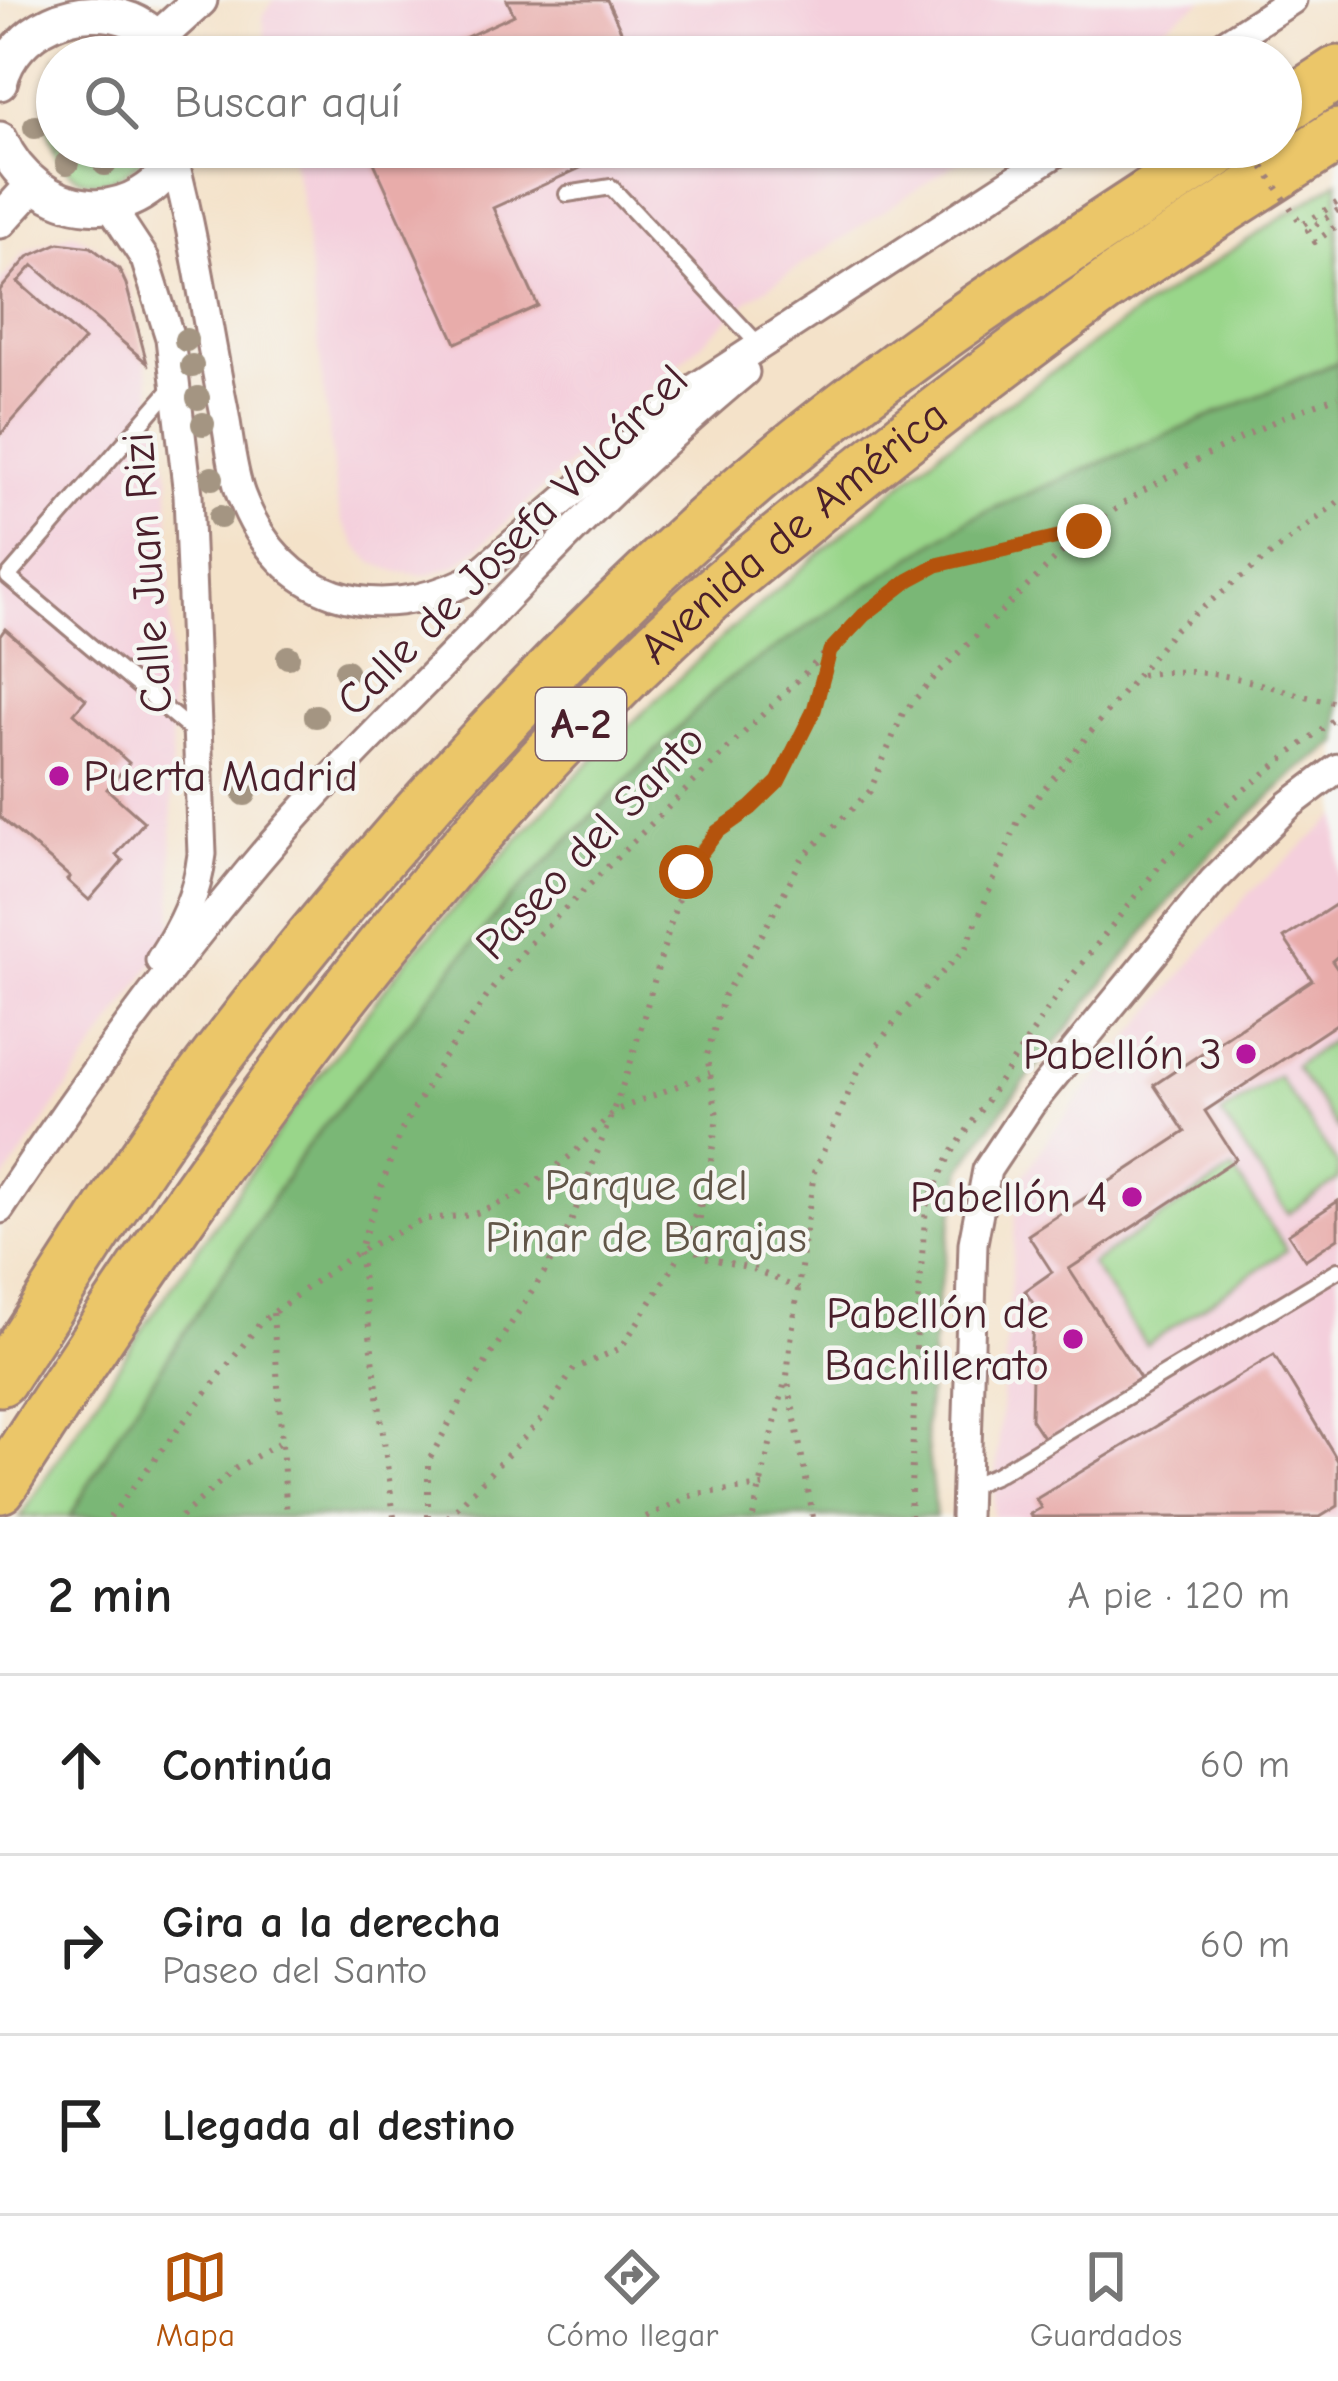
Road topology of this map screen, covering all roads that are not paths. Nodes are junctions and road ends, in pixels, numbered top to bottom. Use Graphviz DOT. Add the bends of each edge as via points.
graph roads {
  1 [pos="200,0"];
  2 [pos="1292,0"];
  3 [pos="153,36"];
  4 [pos="175,36"];
  5 [pos="1236,36"];
  6 [pos="1338,72"];
  7 [pos="0,83"];
  8 [pos="1302,95"];
  9 [pos="1338,135"];
  10 [pos="0,139"];
  11 [pos="1302,158"];
  12 [pos="166,168"];
  13 [pos="180,168"];
  14 [pos="1032,168"];
  15 [pos="1192,168"];
  16 [pos="1287,168"];
  17 [pos="32,186"];
  18 [pos="567,194"];
  19 [pos="110,206"];
  20 [pos="0,221"];
  21 [pos="840,292"];
  22 [pos="758,344"];
  23 [pos="176,383"];
  24 [pos="472,579"];
  25 [pos="199,736"];
  26 [pos="1338,768"];
  27 [pos="56,1125"];
  28 [pos="0,1209"];
  29 [pos="1338,1270"];
  30 [pos="4,1374"];
  31 [pos="0,1487"];
  32 [pos="965,1488"];
  33 [pos="965,1517"];
  1 -- 4 [label="street"];
  2 -- 5 [label="street"];
  3 -- 7 [label="street" via="102,12 71,15 19,46"];
  6 -- 8 [label="highway"];
  9 -- 11 [label="highway, Avenida de América / A-2"];
  10 -- 17 [label="street"];
  12 -- 19 [label="street" via="140,195"];
  13 -- 24 [label="street, Calle Juan Rizi" via="241,494 267,543 305,580 350,602 407,602"];
  14 -- 21 [label="street, Calle de Josefa Valcárcel"];
  15 -- 30 [label="highway, Avenida de América / A-2" via="885,375 709,519 501,722 217,1058"];
  16 -- 31 [label="highway, Avenida de América / A-2" via="1121,276 920,424 708,598 553,751 260,1100"];
  17 -- 19 [label="street" via="58,201"];
  17 -- 20 [label="street"];
  18 -- 22 [label="lane" via="611,187"];
  19 -- 23 [label="street, Calle Juan Rizi" via="158,293"];
  21 -- 22 [label="street, Calle de Josefa Valcárcel"];
  21 -- 27 [label="street, Calle de Josefa Valcárcel" via="658,444 387,719 249,870"];
  22 -- 24 [label="street, Calle de Josefa Valcárcel" via="693,388"];
  23 -- 25 [label="street, Calle Juan Rizi"];
  23 -- 25 [label="lane" via="8,577"];
  25 -- 27 [label="street, Calle Juan Rizi" via="197,891"];
  26 -- 32 [label="street" via="1213,880 1030,1104 987,1170 973,1243"];
  27 -- 28 [label="street, Calle de Josefa Valcárcel"];
  29 -- 32 [label="lane"];
  32 -- 33 [label="street"];
}
